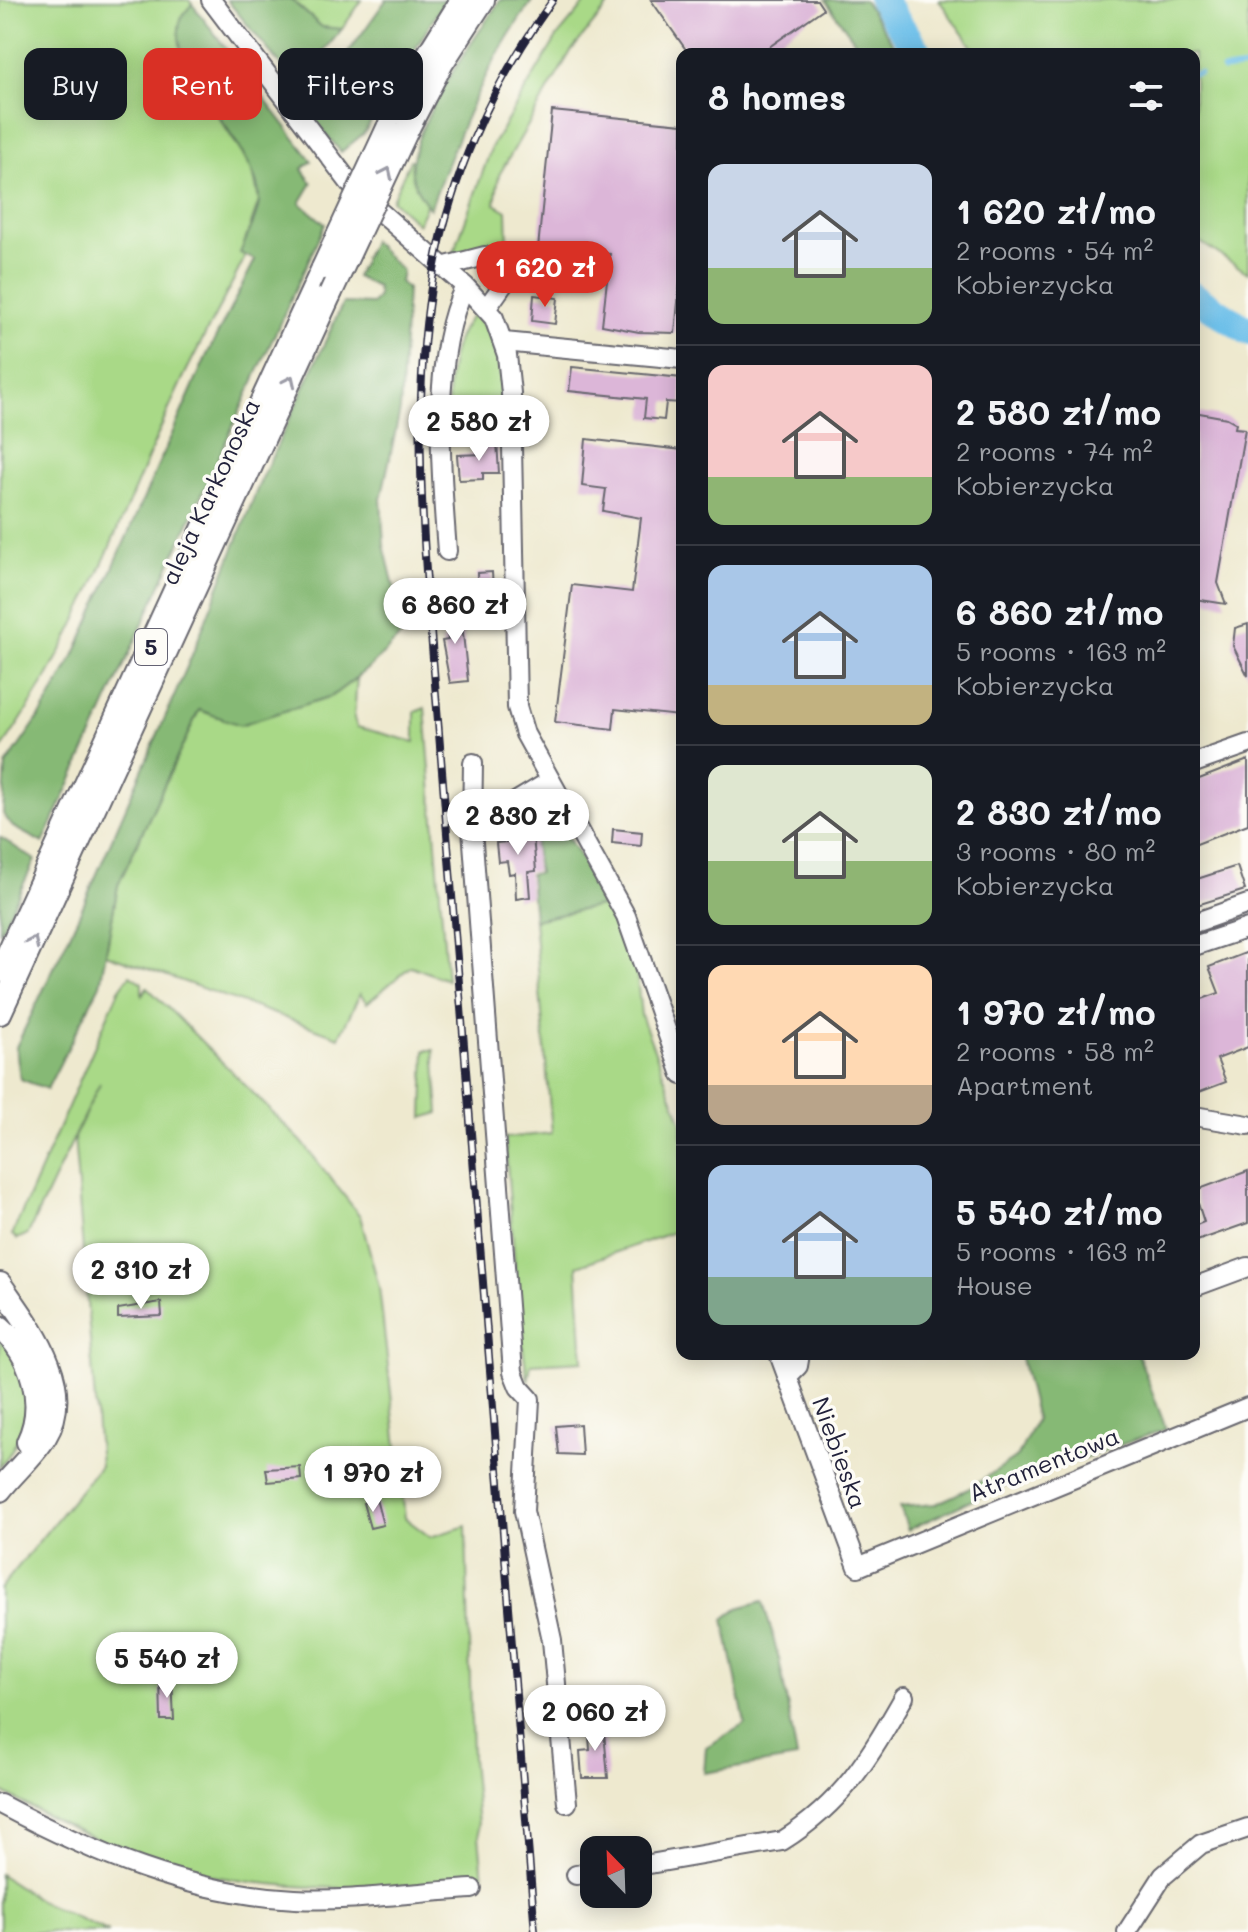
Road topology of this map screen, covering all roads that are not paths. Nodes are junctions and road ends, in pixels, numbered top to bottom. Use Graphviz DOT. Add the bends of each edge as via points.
graph roads {
  1 [pos="211,0"];
  2 [pos="462,0"];
  3 [pos="483,0"];
  4 [pos="398,128"];
  5 [pos="442,267"];
  6 [pos="465,286"];
  7 [pos="486,309"];
  8 [pos="504,342"];
  9 [pos="676,358"];
  10 [pos="447,551"];
  11 [pos="1248,744"];
  12 [pos="1200,761"];
  13 [pos="473,763"];
  14 [pos="550,781"];
  15 [pos="472,809"];
  16 [pos="1248,904"];
  17 [pos="1200,921"];
  18 [pos="1248,928"];
  19 [pos="1200,944"];
  20 [pos="0,971"];
  21 [pos="0,1013"];
  22 [pos="676,1052"];
  23 [pos="1200,1117"];
  24 [pos="1248,1125"];
  25 [pos="1248,1267"];
  26 [pos="0,1284"];
  27 [pos="1200,1285"];
  28 [pos="0,1327"];
  29 [pos="781,1360"];
  30 [pos="799,1360"];
  31 [pos="787,1377"];
  32 [pos="1248,1407"];
  33 [pos="7,1481"];
  34 [pos="858,1567"];
  35 [pos="904,1697"];
  36 [pos="567,1803"];
  37 [pos="0,1804"];
  38 [pos="1248,1828"];
  39 [pos="652,1864"];
  40 [pos="472,1889"];
  41 [pos="1127,1932"];
  1 -- 5 [label="street" via="342,175"];
  2 -- 4 [label="main road, aleja Karkonoska / 5" via="419,69"];
  3 -- 4 [label="main road, aleja Karkonoska / 5"];
  4 -- 20 [label="main road, aleja Karkonoska / 5, bridge" via="323,268"];
  21 -- 4 [label="main road, aleja Karkonoska / 5, one-way, bridge" via="330,294"];
  5 -- 6 [label="street"];
  5 -- 7 [label="street" via="485,256 504,269 505,282"];
  6 -- 7 [label="street"];
  6 -- 10 [label="street" via="453,311 444,375"];
  7 -- 8 [label="street"];
  8 -- 9 [label="street"];
  8 -- 14 [label="street" via="511,393 515,694 525,734"];
  11 -- 12 [label="street"];
  13 -- 15 [label="street"];
  14 -- 15 [label="street" via="507,807"];
  14 -- 22 [label="street" via="626,916"];
  15 -- 36 [label="street" via="513,1372 530,1399 524,1511 552,1640"];
  16 -- 17 [label="street"];
  18 -- 19 [label="street"];
  23 -- 24 [label="street"];
  25 -- 27 [label="street"];
  26 -- 33 [label="main road" via="41,1344 53,1387 45,1437"];
  28 -- 33 [label="main road" via="26,1359 35,1390 31,1437"];
  29 -- 31 [label="street, Niebieska"];
  30 -- 31 [label="street"];
  31 -- 34 [label="street, Niebieska"];
  32 -- 34 [label="street, Atramentowa"];
  35 -- 39 [label="street" via="862,1770 801,1829 782,1841"];
  37 -- 40 [label="street" via="63,1838 173,1879 295,1899"];
  38 -- 41 [label="street" via="1201,1844 1163,1876"];
}
